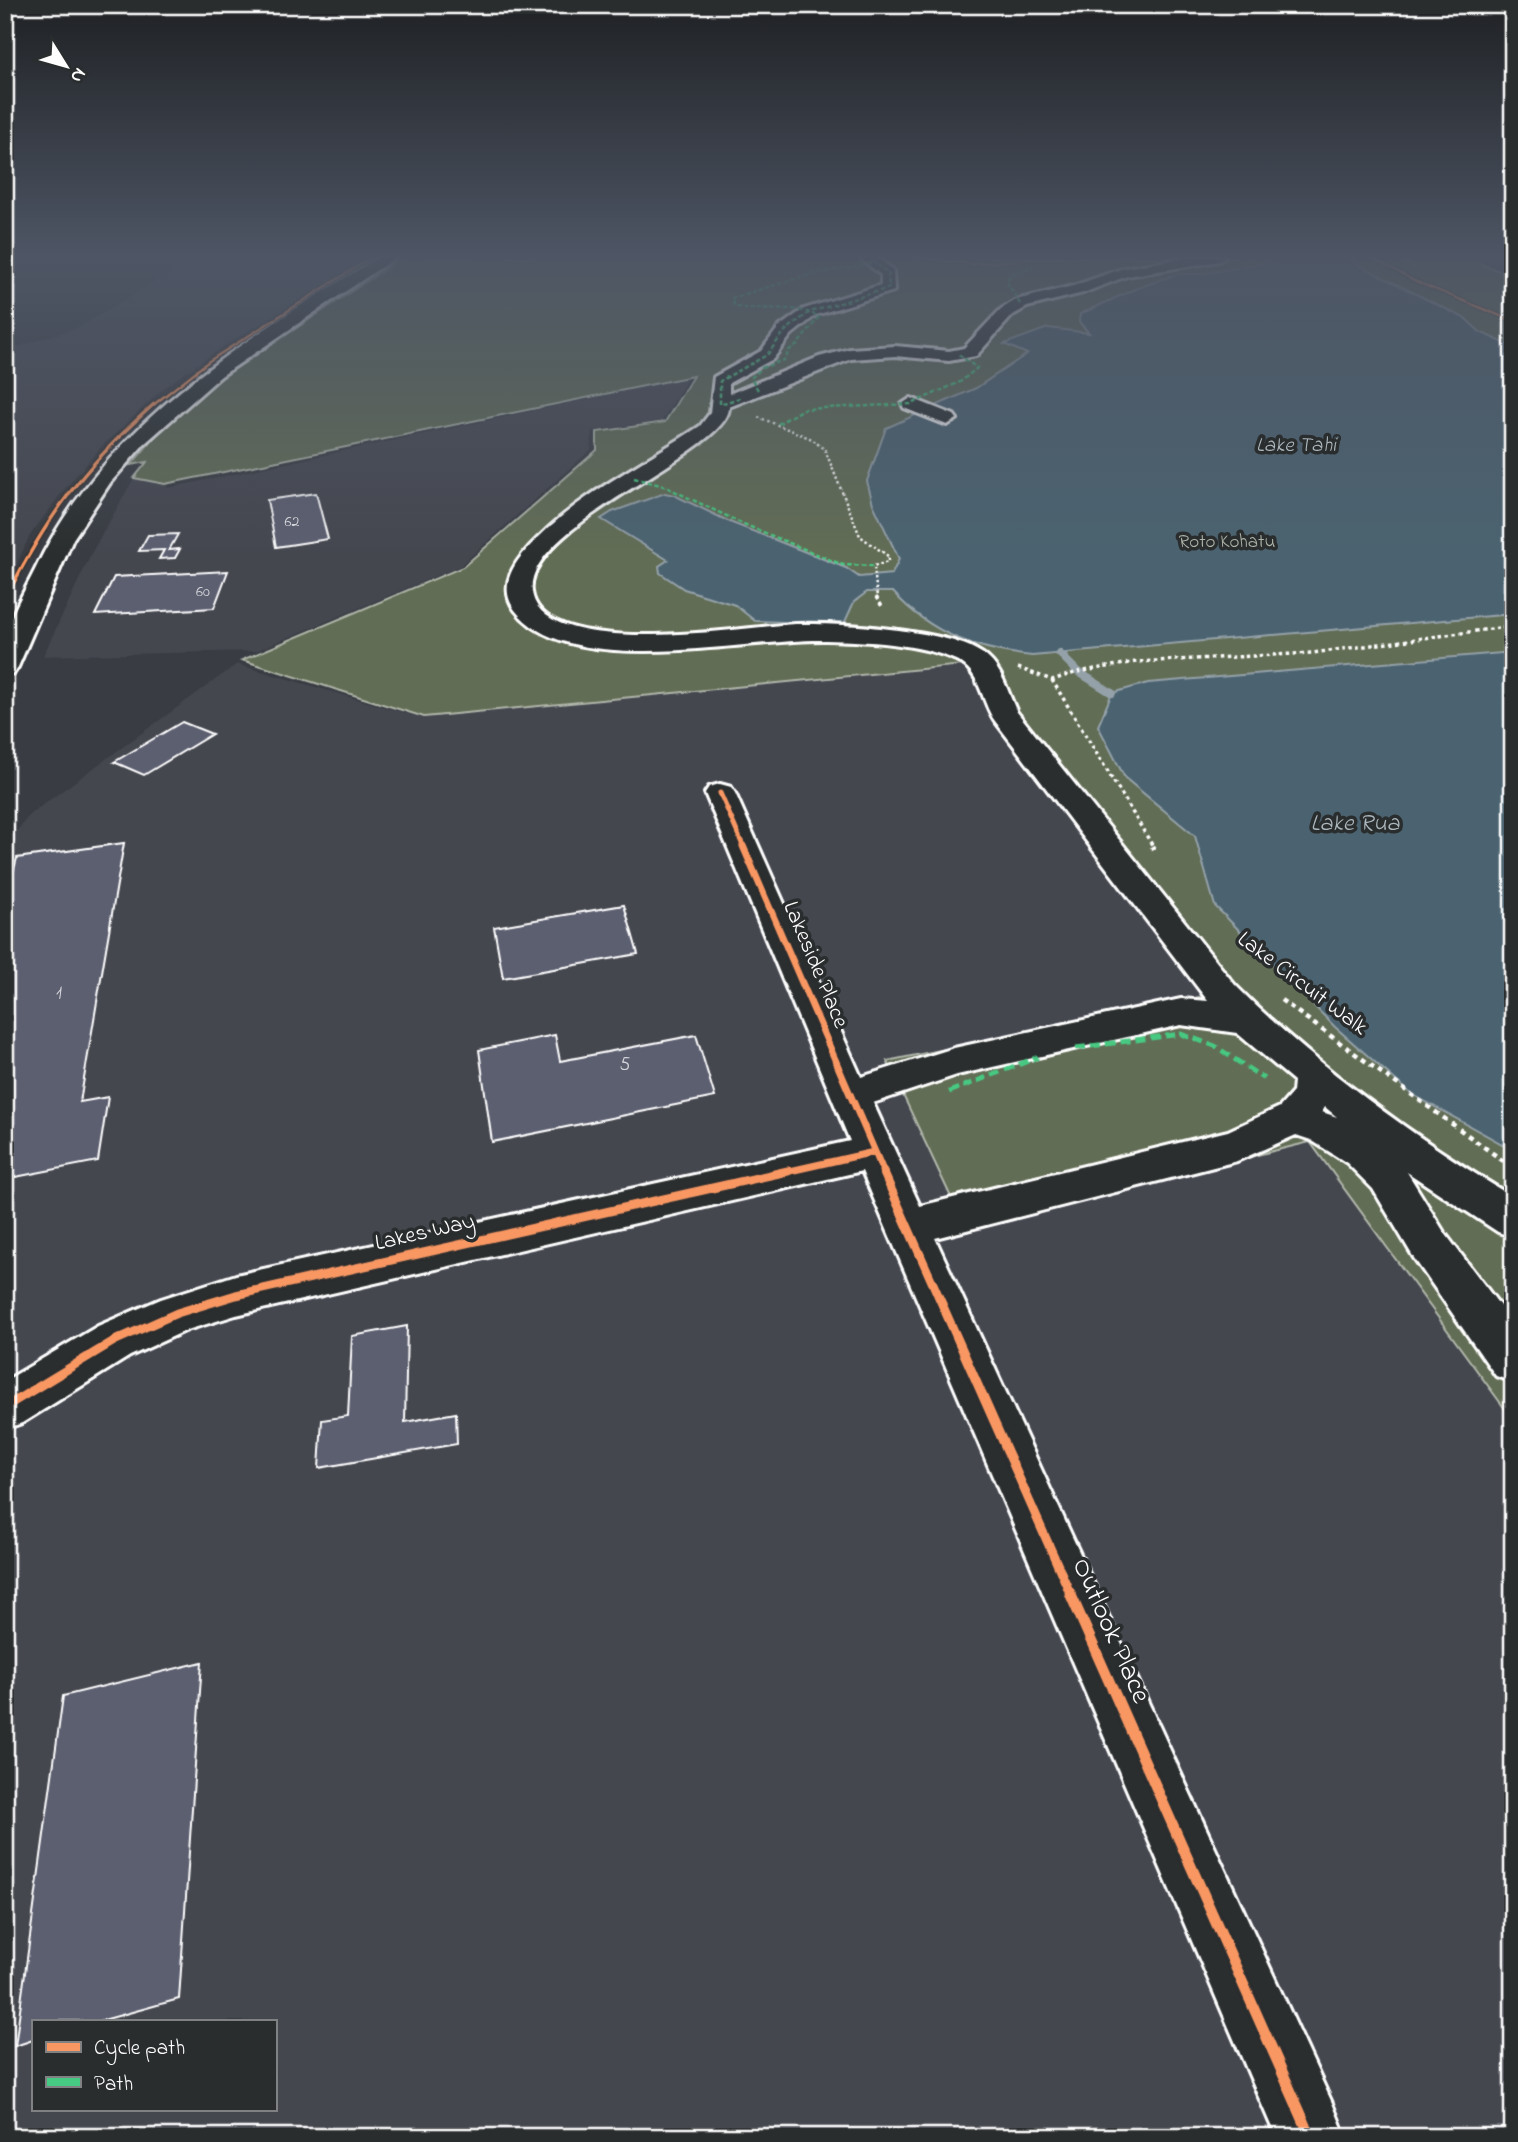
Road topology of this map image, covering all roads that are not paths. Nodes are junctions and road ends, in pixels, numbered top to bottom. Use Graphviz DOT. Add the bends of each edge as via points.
graph roads {
  1 [pos="231,357"];
  2 [pos="763,357"];
  3 [pos="839,357"];
  4 [pos="730,401"];
  5 [pos="911,404"];
  6 [pos="947,419"];
  7 [pos="5,667"];
  8 [pos="720,793"];
  9 [pos="1250,1023"];
  10 [pos="1314,1076"];
  11 [pos="850,1096"];
  12 [pos="1294,1118"];
  13 [pos="874,1152"];
  14 [pos="1513,1219"];
  15 [pos="909,1227"];
  16 [pos="1513,1362"];
  17 [pos="5,1407"];
  18 [pos="1307,2127"];
  1 -- 7 [label="street" via="182,395 96,486 61,541"];
  2 -- 4 [label="street" via="720,381 718,394"];
  3 -- 4 [label="street"];
  4 -- 9 [label="street" via="707,430 566,524 529,562 519,581 520,597 529,614 574,637 632,645 763,634 869,635 921,642 975,660 984,669 1005,715 1196,961"];
  5 -- 6 [label="street"];
  8 -- 11 [label="street, Lakeside Place"];
  9 -- 10 [label="street"];
  9 -- 11 [label="street" via="1181,1012 954,1062"];
  10 -- 12 [label="street" via="1312,1097"];
  10 -- 14 [label="street" via="1446,1178"];
  11 -- 13 [label="street, Lakeside Place"];
  12 -- 15 [label="street" via="1237,1146"];
  12 -- 16 [label="street" via="1325,1129 1362,1152 1388,1177 1436,1255"];
  13 -- 15 [label="street, Outlook Place"];
  13 -- 17 [label="street, Lakes Way" via="236,1294 114,1341"];
  15 -- 18 [label="street, Outlook Place"];
}
